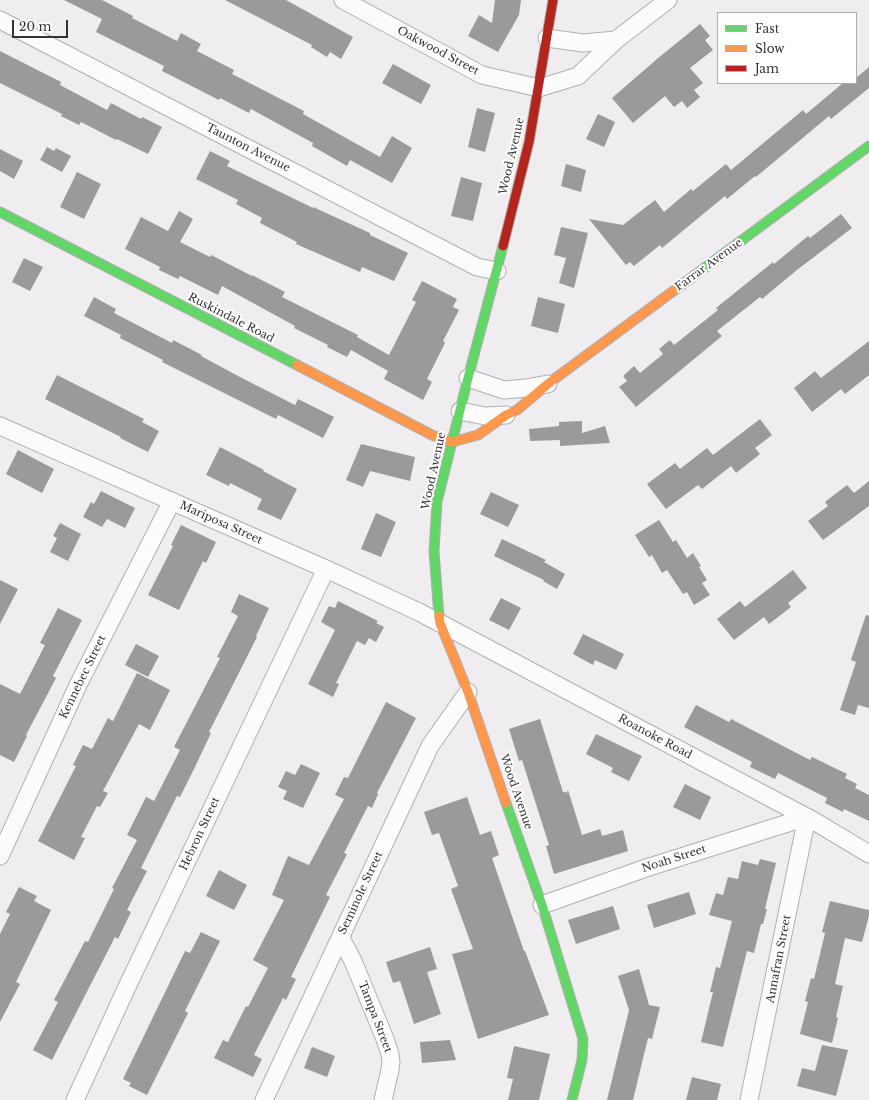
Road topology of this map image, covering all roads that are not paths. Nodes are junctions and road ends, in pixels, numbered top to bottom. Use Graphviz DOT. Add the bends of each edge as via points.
graph roads {
  1 [pos="343,0"];
  2 [pos="553,0"];
  3 [pos="668,0"];
  4 [pos="0,20"];
  5 [pos="547,38"];
  6 [pos="616,40"];
  7 [pos="539,88"];
  8 [pos="869,146"];
  9 [pos="0,212"];
  10 [pos="497,271"];
  11 [pos="468,378"];
  12 [pos="549,384"];
  13 [pos="460,411"];
  14 [pos="506,416"];
  15 [pos="0,426"];
  16 [pos="452,442"];
  17 [pos="172,501"];
  18 [pos="326,569"];
  19 [pos="440,623"];
  20 [pos="468,692"];
  21 [pos="807,817"];
  22 [pos="869,854"];
  23 [pos="0,856"];
  24 [pos="542,905"];
  25 [pos="341,938"];
  26 [pos="75,1100"];
  27 [pos="264,1100"];
  28 [pos="383,1100"];
  29 [pos="572,1100"];
  30 [pos="749,1100"];
  1 -- 7 [label="street, Oakwood Street" via="482,75"];
  2 -- 5 [label="main road, Wood Avenue"];
  3 -- 6 [label="street"];
  4 -- 10 [label="street, Taunton Avenue" via="477,267"];
  5 -- 6 [label="street" via="583,43"];
  5 -- 7 [label="main road, Wood Avenue"];
  6 -- 7 [label="street" via="578,76"];
  7 -- 10 [label="main road, Wood Avenue" via="529,142"];
  8 -- 12 [label="main road, Farrar Avenue"];
  9 -- 16 [label="main road, Ruskindale Road" via="432,435"];
  10 -- 11 [label="main road, Wood Avenue"];
  11 -- 12 [label="street, Farrar Avenue" via="504,390"];
  11 -- 13 [label="main road, Wood Avenue"];
  12 -- 14 [label="main road, Farrar Avenue"];
  13 -- 14 [label="street" via="485,416"];
  13 -- 16 [label="main road, Wood Avenue"];
  14 -- 16 [label="main road, Farrar Avenue" via="478,435"];
  15 -- 17 [label="street, Mariposa Street"];
  16 -- 19 [label="main road, Wood Avenue" via="437,502 434,551"];
  17 -- 18 [label="street, Mariposa Street"];
  17 -- 23 [label="street, Kennebec Street" via="79,684"];
  18 -- 19 [label="street, Mariposa Street"];
  18 -- 26 [label="street, Hebron Street"];
  19 -- 20 [label="main road, Wood Avenue"];
  19 -- 21 [label="street, Roanoke Road"];
  20 -- 24 [label="main road, Wood Avenue"];
  20 -- 25 [label="street, Seminole Street" via="430,746"];
  21 -- 22 [label="street, Roanoke Road"];
  21 -- 24 [label="street, Noah Street" via="646,868"];
  21 -- 30 [label="street, Annafran Street"];
  24 -- 29 [label="main road, Wood Avenue" via="583,1039 582,1060"];
  25 -- 27 [label="street, Seminole Street"];
  25 -- 28 [label="street, Tampa Street" via="386,1039 390,1054 390,1070"];
}
